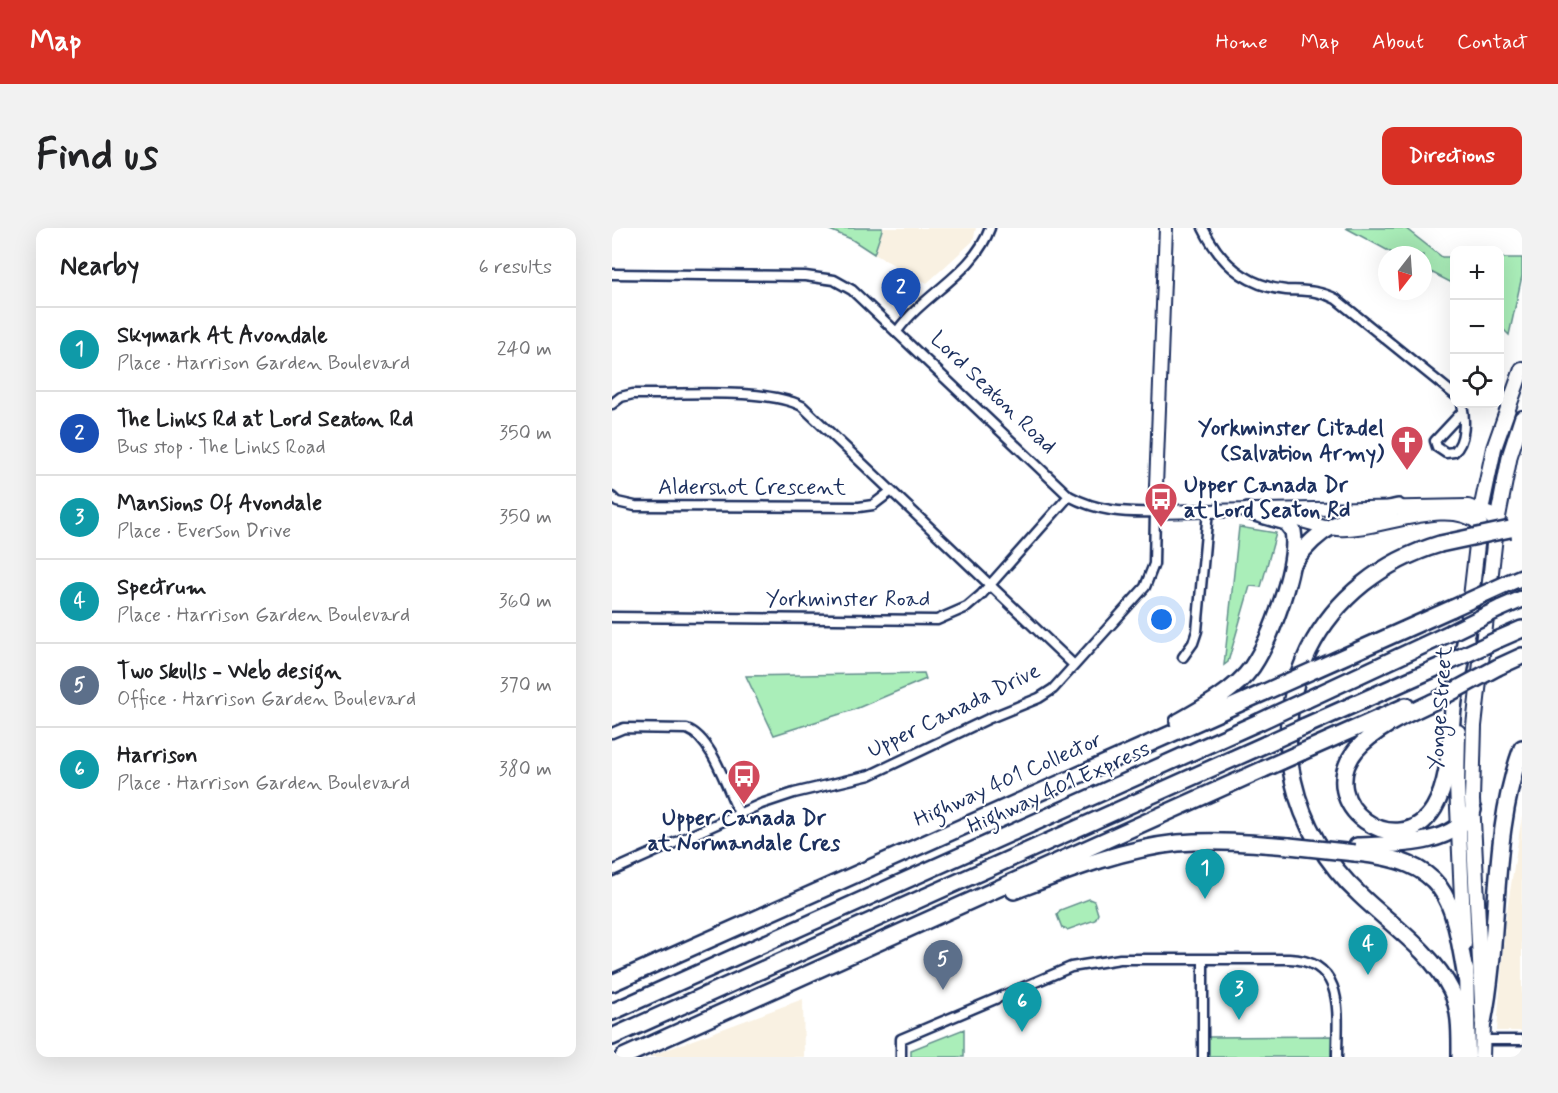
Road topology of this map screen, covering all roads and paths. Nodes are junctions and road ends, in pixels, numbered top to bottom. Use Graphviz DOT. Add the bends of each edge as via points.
graph roads {
  1 [pos="990,228"];
  2 [pos="1166,228"];
  3 [pos="1203,228"];
  4 [pos="612,274"];
  5 [pos="898,330"];
  6 [pos="1522,369"];
  7 [pos="1450,390"];
  8 [pos="612,404"];
  9 [pos="1463,407"];
  10 [pos="1522,418"];
  11 [pos="890,492"];
  12 [pos="1070,496"];
  13 [pos="612,497"];
  14 [pos="1398,507"];
  15 [pos="1481,510"];
  16 [pos="1208,511"];
  17 [pos="1248,511"];
  18 [pos="1155,512"];
  19 [pos="1480,525"];
  20 [pos="1327,527"];
  21 [pos="1509,528"];
  22 [pos="1291,565"];
  23 [pos="1515,580"];
  24 [pos="989,585"];
  25 [pos="1522,599"];
  26 [pos="612,617"];
  27 [pos="1522,629"];
  28 [pos="1466,638"];
  29 [pos="1522,656"];
  30 [pos="1183,657"];
  31 [pos="1074,664"];
  32 [pos="1438,695"];
  33 [pos="612,733"];
  34 [pos="1522,748"];
  35 [pos="1107,760"];
  36 [pos="1473,810"];
  37 [pos="739,813"];
  38 [pos="1459,828"];
  39 [pos="1355,850"];
  40 [pos="613,868"];
  41 [pos="1203,959"];
  42 [pos="1466,978"];
  43 [pos="612,983"];
  44 [pos="751,999"];
  45 [pos="612,1012"];
  46 [pos="1483,1022"];
  47 [pos="612,1037"];
  48 [pos="1483,1040"];
  49 [pos="1522,1040"];
  50 [pos="623,1057"];
  51 [pos="901,1057"];
  52 [pos="1203,1057"];
  53 [pos="1337,1057"];
  54 [pos="1460,1057"];
  55 [pos="1468,1057"];
  56 [pos="1482,1057"];
  1 -- 5 [label="street" via="971,261"];
  2 -- 18 [label="street, Upper Canada Drive"];
  3 -- 7 [label="street" via="1225,261 1246,279 1285,290 1317,291 1336,299"];
  4 -- 5 [label="street, Lord Seaton Road" via="821,278 852,290"];
  5 -- 12 [label="street, Lord Seaton Road"];
  6 -- 15 [label="main road, Yonge Street" via="1494,448"];
  8 -- 11 [label="street, Aldershot Crescent" via="633,394 779,396 802,406"];
  9 -- 9 [label="street" via="1462,442 1454,452 1446,453 1435,441"];
  10 -- 21 [label="main road, Yonge Street" via="1510,455"];
  11 -- 13 [label="street, Aldershot Crescent" via="873,505 859,507 635,506"];
  11 -- 24 [label="street, Aldershot Crescent"];
  12 -- 18 [label="street, Lord Seaton Road" via="1108,511"];
  12 -- 24 [label="street, Yorkminster Road"];
  14 -- 15 [label="street, Lord Seaton Road" via="1467,506"];
  14 -- 17 [label="street, Lord Seaton Road"];
  14 -- 20 [label="highway"];
  15 -- 19 [label="main road, Yonge Street"];
  15 -- 21 [label="street"];
  16 -- 17 [label="street, Lord Seaton Road"];
  16 -- 18 [label="street, Lord Seaton Road"];
  16 -- 30 [label="street" via="1197,631"];
  17 -- 20 [label="street, Lord Seaton Road"];
  17 -- 22 [label="highway" via="1280,519 1289,526 1295,539"];
  18 -- 31 [label="street, Upper Canada Drive" via="1154,564 1145,587"];
  19 -- 20 [label="street, Lord Seaton Road" via="1466,514 1413,516 1356,528"];
  19 -- 28 [label="main road, Yonge Street"];
  20 -- 22 [label="highway"];
  21 -- 36 [label="main road, Yonge Street" via="1474,726"];
  21 -- 54 [label="highway, bridge" via="1440,544 1405,557 1353,592 1315,640 1299,674 1291,706 1288,746 1298,800 1321,849 1352,887 1427,957 1446,982 1458,1010"];
  22 -- 35 [label="highway" via="1269,635 1252,668 1228,690 1190,715"];
  23 -- 35 [label="highway, Highway 401 Collector, bridge"];
  24 -- 26 [label="street, Yorkminster Road" via="967,608 938,620"];
  24 -- 31 [label="street, Aldershot Crescent"];
  25 -- 45 [label="highway, Highway 401 Express, bridge"];
  27 -- 47 [label="highway, Highway 401 Express, bridge"];
  28 -- 32 [label="highway" via="1438,801 1413,827 1391,831 1370,825 1357,815 1346,796 1345,776 1350,759 1374,734"];
  28 -- 38 [label="main road, Yonge Street" via="1457,743"];
  29 -- 32 [label="highway, bridge"];
  31 -- 37 [label="street, Upper Canada Drive" via="1053,689 1039,698 888,768 860,779 794,793"];
  32 -- 44 [label="highway, bridge"];
  33 -- 37 [label="street" via="633,728 696,732 706,743"];
  34 -- 46 [label="highway" via="1507,807 1490,987"];
  35 -- 43 [label="highway, Highway 401 Collector"];
  36 -- 38 [label="highway"];
  36 -- 46 [label="main road, Yonge Street"];
  37 -- 40 [label="street, Upper Canada Drive"];
  38 -- 39 [label="highway" via="1403,843"];
  38 -- 42 [label="main road, Yonge Street"];
  39 -- 42 [label="highway" via="1406,862 1437,883 1454,912"];
  39 -- 44 [label="highway, bridge" via="1185,843 1105,858 973,907 792,987"];
  41 -- 51 [label="street" via="1120,959 1071,967 901,1039"];
  41 -- 52 [label="street"];
  41 -- 53 [label="street" via="1293,959 1320,969 1336,995"];
  42 -- 55 [label="main road, Yonge Street"];
  44 -- 50 [label="highway"];
  46 -- 48 [label="main road, Yonge Street"];
  48 -- 49 [label="street"];
  48 -- 56 [label="main road, Yonge Street"];
}
